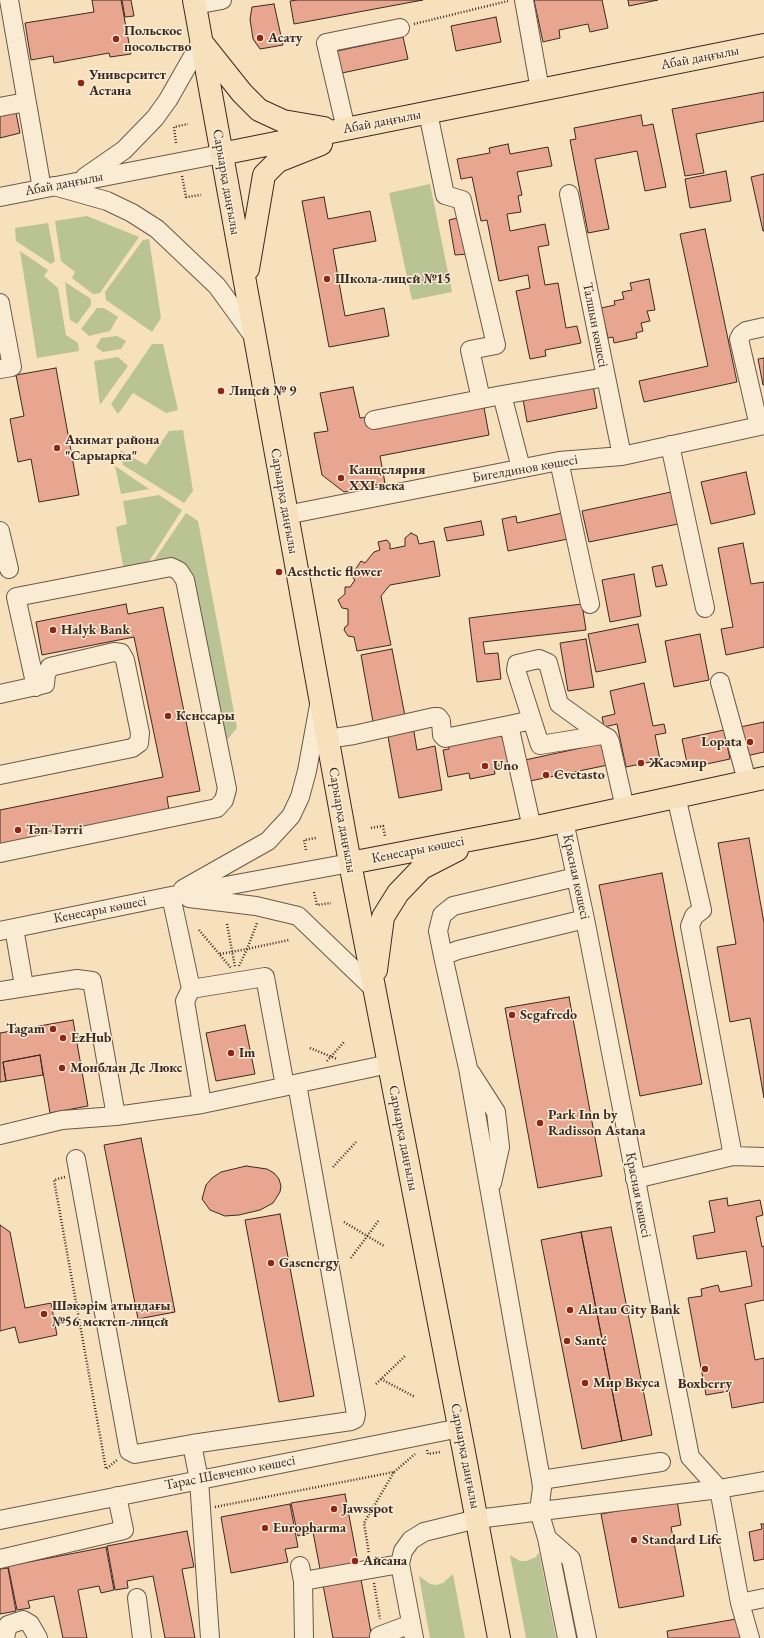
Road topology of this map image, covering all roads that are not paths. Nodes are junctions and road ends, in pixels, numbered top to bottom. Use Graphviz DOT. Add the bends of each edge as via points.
graph roads {
  1 [pos="9,0"];
  2 [pos="222,0"];
  3 [pos="516,1"];
  4 [pos="194,3"];
  5 [pos="400,28"];
  6 [pos="8,39"];
  7 [pos="201,42"];
  8 [pos="764,45"];
  9 [pos="540,90"];
  10 [pos="26,102"];
  11 [pos="0,107"];
  12 [pos="428,113"];
  13 [pos="345,129"];
  14 [pos="221,154"];
  15 [pos="77,182"];
  16 [pos="48,188"];
  17 [pos="569,194"];
  18 [pos="0,197"];
  19 [pos="245,286"];
  20 [pos="0,303"];
  21 [pos="764,327"];
  22 [pos="254,338"];
  23 [pos="0,369"];
  24 [pos="606,377"];
  25 [pos="502,396"];
  26 [pos="481,400"];
  27 [pos="374,420"];
  28 [pos="762,425"];
  29 [pos="670,446"];
  30 [pos="622,456"];
  31 [pos="560,461"];
  32 [pos="521,468"];
  33 [pos="286,515"];
  34 [pos="0,532"];
  35 [pos="5,570"];
  36 [pos="16,597"];
  37 [pos="590,604"];
  38 [pos="705,608"];
  39 [pos="720,682"];
  40 [pos="36,687"];
  41 [pos="0,694"];
  42 [pos="320,700"];
  43 [pos="532,720"];
  44 [pos="509,725"];
  45 [pos="602,735"];
  46 [pos="327,739"];
  47 [pos="0,775"];
  48 [pos="756,780"];
  49 [pos="676,796"];
  50 [pos="625,808"];
  51 [pos="564,821"];
  52 [pos="532,828"];
  53 [pos="484,838"];
  54 [pos="0,853"];
  55 [pos="350,864"];
  56 [pos="576,877"];
  57 [pos="171,896"];
  58 [pos="585,919"];
  59 [pos="7,930"];
  60 [pos="443,956"];
  61 [pos="24,986"];
  62 [pos="191,989"];
  63 [pos="374,989"];
  64 [pos="0,991"];
  65 [pos="389,1064"];
  66 [pos="297,1084"];
  67 [pos="202,1104"];
  68 [pos="116,1116"];
  69 [pos="0,1135"];
  70 [pos="733,1156"];
  71 [pos="764,1157"];
  72 [pos="77,1166"];
  73 [pos="635,1179"];
  74 [pos="460,1428"];
  75 [pos="192,1444"];
  76 [pos="661,1462"];
  77 [pos="199,1480"];
  78 [pos="541,1480"];
  79 [pos="764,1481"];
  80 [pos="719,1489"];
  81 [pos="118,1496"];
  82 [pos="538,1511"];
  83 [pos="477,1518"];
  84 [pos="0,1520"];
  85 [pos="547,1538"];
  86 [pos="0,1559"];
  87 [pos="400,1564"];
  88 [pos="137,1598"];
  89 [pos="764,1598"];
  90 [pos="740,1603"];
  91 [pos="380,1630"];
  92 [pos="412,1631"];
  93 [pos="5,1638"];
  94 [pos="38,1638"];
  95 [pos="142,1638"];
  96 [pos="210,1638"];
  97 [pos="304,1638"];
  98 [pos="499,1638"];
  99 [pos="567,1638"];
  100 [pos="587,1638"];
  101 [pos="750,1638"];
  1 -- 6 [label="street"];
  2 -- 4 [label="street"];
  3 -- 9 [label="street"];
  4 -- 7 [label="main road, Сарыарқа даңғылы"];
  5 -- 13 [label="street" via="326,43"];
  6 -- 10 [label="street"];
  7 -- 13 [label="main road" via="259,110 283,121"];
  7 -- 14 [label="main road, Сарыарқа даңғылы"];
  7 -- 15 [label="street" via="155,118 124,150"];
  8 -- 9 [label="main road, Абай даңғылы"];
  9 -- 12 [label="main road, Абай даңғылы"];
  10 -- 11 [label="street"];
  10 -- 16 [label="street"];
  12 -- 13 [label="main road, Абай даңғылы"];
  12 -- 26 [label="street" via="445,195 462,200 496,344 470,350"];
  13 -- 14 [label="main road, Абай даңғылы"];
  13 -- 19 [label="main road" via="318,146 278,162 264,175"];
  14 -- 15 [label="street, Абай даңғылы"];
  14 -- 19 [label="main road, Сарыарқа даңғылы"];
  15 -- 16 [label="street, Абай даңғылы"];
  16 -- 18 [label="street, Абай даңғылы"];
  16 -- 22 [label="street" via="107,201 157,229 217,286"];
  17 -- 24 [label="street, Талшын көшесі"];
  19 -- 22 [label="main road, Сарыарқа даңғылы"];
  20 -- 23 [label="street" via="12,367"];
  21 -- 28 [label="street" via="746,331 739,339"];
  22 -- 33 [label="main road, Сарыарқа даңғылы"];
  24 -- 25 [label="street"];
  24 -- 30 [label="street, Талшын көшесі"];
  25 -- 26 [label="street"];
  25 -- 32 [label="street"];
  26 -- 27 [label="street"];
  28 -- 29 [label="street, Бигелдинов көшесі"];
  29 -- 30 [label="street, Бигелдинов көшесі"];
  29 -- 38 [label="street"];
  30 -- 31 [label="street, Бигелдинов көшесі"];
  31 -- 32 [label="street, Бигелдинов көшесі"];
  31 -- 37 [label="street"];
  32 -- 33 [label="street, Бигелдинов көшесі"];
  33 -- 42 [label="main road, Сарыарқа даңғылы"];
  34 -- 35 [label="street"];
  35 -- 36 [label="street"];
  36 -- 40 [label="street"];
  36 -- 54 [label="street" via="171,567 179,571 185,580 227,789 224,800 217,808"];
  39 -- 48 [label="street"];
  40 -- 41 [label="street"];
  40 -- 47 [label="street" via="45,684 50,667 114,652 121,653 125,660 140,733 139,743 132,748"];
  42 -- 46 [label="main road, Сарыарқа даңғылы"];
  42 -- 57 [label="street" via="307,771 300,797 291,816 268,841"];
  43 -- 44 [label="street"];
  43 -- 45 [label="street" via="540,745"];
  43 -- 45 [label="street" via="516,670 517,664 539,659 548,663 559,704"];
  44 -- 46 [label="street" via="445,738 442,735 441,721 434,716"];
  44 -- 52 [label="street"];
  45 -- 50 [label="street" via="610,742"];
  46 -- 55 [label="main road, Сарыарқа даңғылы"];
  48 -- 49 [label="main road, Кенесары көшесі"];
  49 -- 50 [label="main road, Кенесары көшесі"];
  49 -- 70 [label="street" via="702,910 694,916 690,926"];
  50 -- 51 [label="main road, Кенесары көшесі"];
  51 -- 52 [label="main road, Кенесары көшесі"];
  51 -- 56 [label="street, Красная көшесі"];
  52 -- 53 [label="main road, Кенесары көшесі"];
  53 -- 55 [label="main road, Кенесары көшесі"];
  53 -- 63 [label="main road" via="422,868 398,893 383,917"];
  55 -- 57 [label="street, Кенесары көшесі"];
  55 -- 63 [label="main road, Сарыарқа даңғылы"];
  56 -- 58 [label="street, Красная көшесі"];
  56 -- 60 [label="street" via="453,906 442,915 438,931"];
  57 -- 59 [label="street, Кенесары көшесі"];
  57 -- 62 [label="street"];
  57 -- 63 [label="street" via="256,906 298,916"];
  58 -- 60 [label="street" via="458,950"];
  58 -- 73 [label="street, Красная көшесі"];
  59 -- 61 [label="street"];
  60 -- 78 [label="street" via="468,1068"];
  61 -- 64 [label="street"];
  61 -- 68 [label="street" via="77,979 92,981"];
  62 -- 66 [label="street" via="265,977 285,1086"];
  62 -- 67 [label="street" via="185,1001"];
  63 -- 65 [label="main road, Сарыарқа даңғылы"];
  65 -- 66 [label="street"];
  65 -- 74 [label="main road, Сарыарқа даңғылы"];
  66 -- 67 [label="street"];
  66 -- 75 [label="street" via="355,1419"];
  67 -- 68 [label="street"];
  68 -- 69 [label="street" via="62,1120"];
  70 -- 71 [label="street"];
  70 -- 73 [label="street"];
  72 -- 75 [label="street" via="129,1451 135,1454"];
  73 -- 80 [label="street, Красная көшесі" via="690,1457"];
  74 -- 77 [label="street, Тарас Шевченко көшесі"];
  74 -- 83 [label="main road, Сарыарқа даңғылы"];
  75 -- 77 [label="street"];
  76 -- 78 [label="street"];
  77 -- 81 [label="street, Тарас Шевченко көшесі"];
  77 -- 96 [label="street"];
  78 -- 82 [label="street"];
  79 -- 80 [label="street"];
  80 -- 82 [label="street"];
  80 -- 90 [label="street"];
  81 -- 84 [label="street, Тарас Шевченко көшесі"];
  81 -- 86 [label="street" via="124,1530"];
  82 -- 83 [label="street"];
  82 -- 85 [label="street"];
  83 -- 87 [label="street" via="424,1532 410,1540 403,1551"];
  83 -- 98 [label="main road, Сарыарқа даңғылы"];
  85 -- 99 [label="street"];
  85 -- 100 [label="street" via="571,1559"];
  87 -- 92 [label="street"];
  87 -- 97 [label="street" via="302,1574"];
  88 -- 95 [label="street"];
  89 -- 90 [label="street"];
  90 -- 101 [label="street"];
  91 -- 92 [label="street"];
  93 -- 94 [label="street" via="8,1625 23,1620 30,1624"];
}
